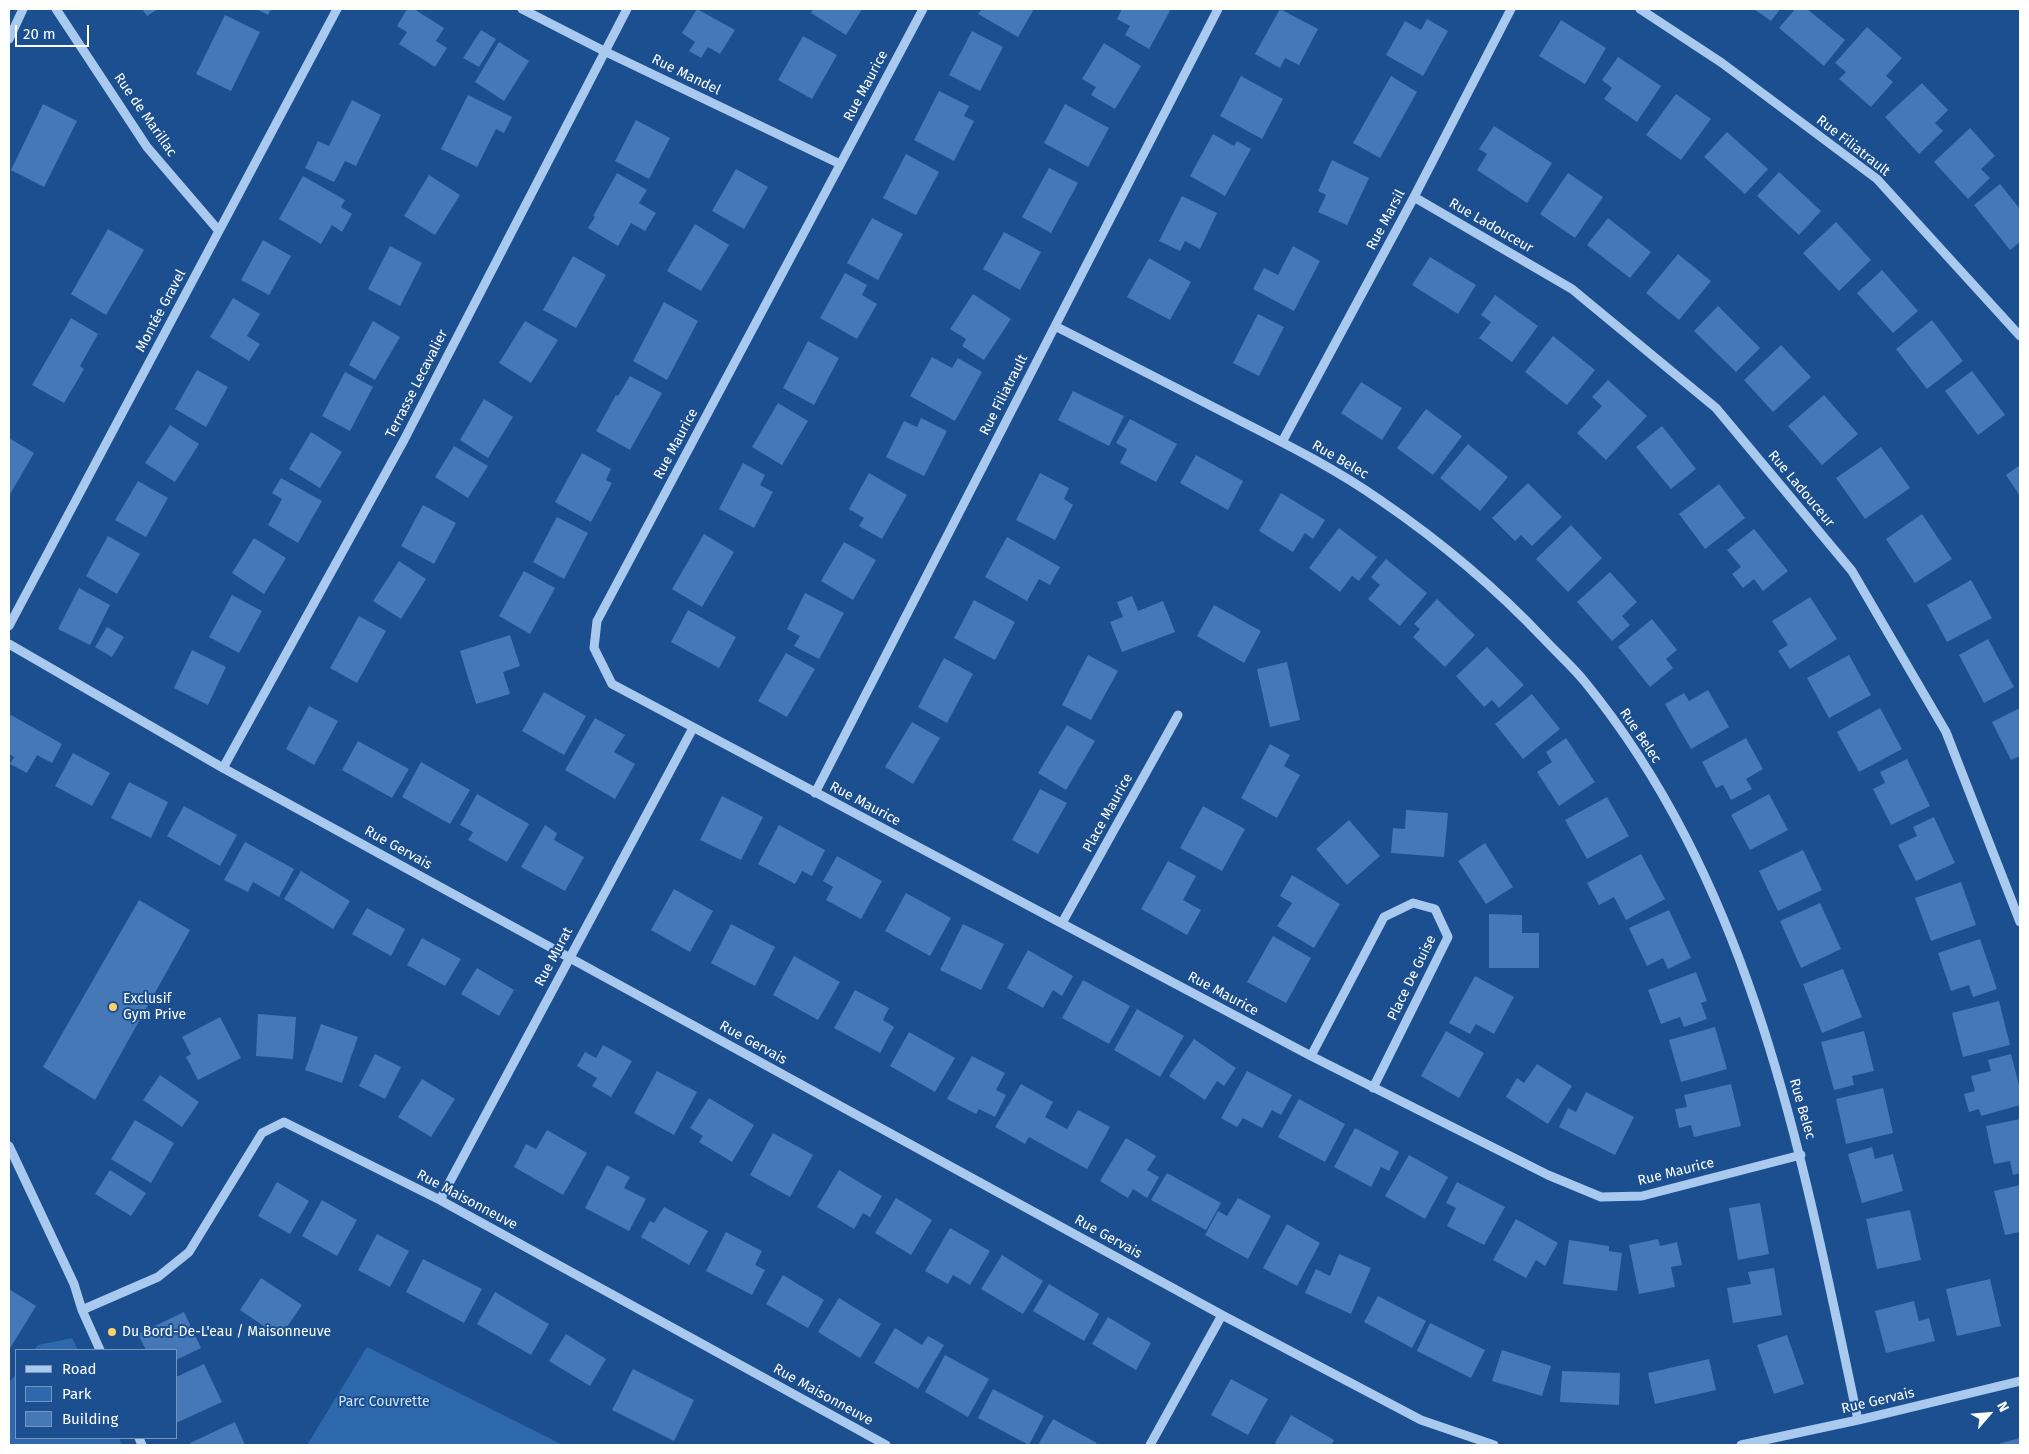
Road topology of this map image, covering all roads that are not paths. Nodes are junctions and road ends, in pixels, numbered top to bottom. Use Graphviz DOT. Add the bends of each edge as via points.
graph roads {
  1 [pos="23,9"];
  2 [pos="56,9"];
  3 [pos="337,9"];
  4 [pos="522,9"];
  5 [pos="627,9"];
  6 [pos="923,9"];
  7 [pos="1218,9"];
  8 [pos="1510,9"];
  9 [pos="1640,9"];
  10 [pos="9,39"];
  11 [pos="604,51"];
  12 [pos="840,164"];
  13 [pos="1414,197"];
  14 [pos="219,231"];
  15 [pos="1055,326"];
  16 [pos="2020,336"];
  17 [pos="1282,442"];
  18 [pos="9,626"];
  19 [pos="9,644"];
  20 [pos="1178,715"];
  21 [pos="693,728"];
  22 [pos="223,768"];
  23 [pos="815,793"];
  24 [pos="2020,922"];
  25 [pos="1062,923"];
  26 [pos="570,958"];
  27 [pos="1311,1056"];
  28 [pos="1373,1088"];
  29 [pos="9,1146"];
  30 [pos="1801,1155"];
  31 [pos="440,1200"];
  32 [pos="82,1310"];
  33 [pos="1222,1315"];
  34 [pos="100,1349"];
  35 [pos="2020,1381"];
  36 [pos="1858,1420"];
  37 [pos="886,1445"];
  38 [pos="1150,1445"];
  39 [pos="1494,1445"];
  40 [pos="1741,1445"];
  1 -- 10 [label="street"];
  2 -- 14 [label="street, Rue de Marillac" via="147,146"];
  3 -- 14 [label="street, Montée Gravel"];
  4 -- 11 [label="street, Rue Mandel"];
  5 -- 11 [label="street, Terrasse Lecavalier"];
  6 -- 12 [label="street, Rue Maurice"];
  7 -- 15 [label="street, Rue Filiatrault"];
  8 -- 13 [label="street, Rue Marsil"];
  9 -- 16 [label="street, Rue Filiatrault" via="1722,64 1877,179"];
  11 -- 12 [label="street, Rue Mandel"];
  11 -- 22 [label="street, Terrasse Lecavalier" via="404,440"];
  12 -- 21 [label="street, Rue Maurice" via="598,621 594,648 612,684"];
  13 -- 17 [label="street, Rue Marsil"];
  13 -- 24 [label="street, Rue Ladouceur" via="1572,289 1716,408 1852,571 1946,732"];
  14 -- 18 [label="street, Montée Gravel"];
  15 -- 17 [label="street, Rue Belec"];
  15 -- 23 [label="street, Rue Filiatrault"];
  17 -- 30 [label="street, Rue Belec" via="1377,497 1449,550 1498,592 1583,679 1620,727 1694,851 1727,925 1756,1001"];
  19 -- 22 [label="street, Rue Gervais"];
  20 -- 25 [label="street, Place Maurice"];
  21 -- 23 [label="street, Rue Maurice"];
  21 -- 26 [label="street, Rue Murat"];
  22 -- 26 [label="street, Rue Gervais"];
  23 -- 25 [label="street, Rue Maurice"];
  25 -- 27 [label="street, Rue Maurice"];
  26 -- 31 [label="street, Rue Murat"];
  26 -- 33 [label="street, Rue Gervais"];
  27 -- 28 [label="street, Rue Maurice"];
  27 -- 28 [label="street, Place De Guise" via="1384,917 1413,903 1435,909 1448,937"];
  28 -- 30 [label="street, Rue Maurice" via="1548,1175 1601,1197 1642,1196"];
  29 -- 32 [label="street" via="74,1284"];
  30 -- 36 [label="street, Rue Belec"];
  31 -- 32 [label="street, Rue Maisonneuve" via="284,1122 262,1133 189,1252 158,1277"];
  31 -- 37 [label="street, Rue Maisonneuve"];
  32 -- 34 [label="street"];
  33 -- 38 [label="street"];
  33 -- 39 [label="street, Rue Gervais" via="1421,1420"];
  35 -- 36 [label="street, Rue Gervais"];
  36 -- 40 [label="street, Rue Gervais"];
}
